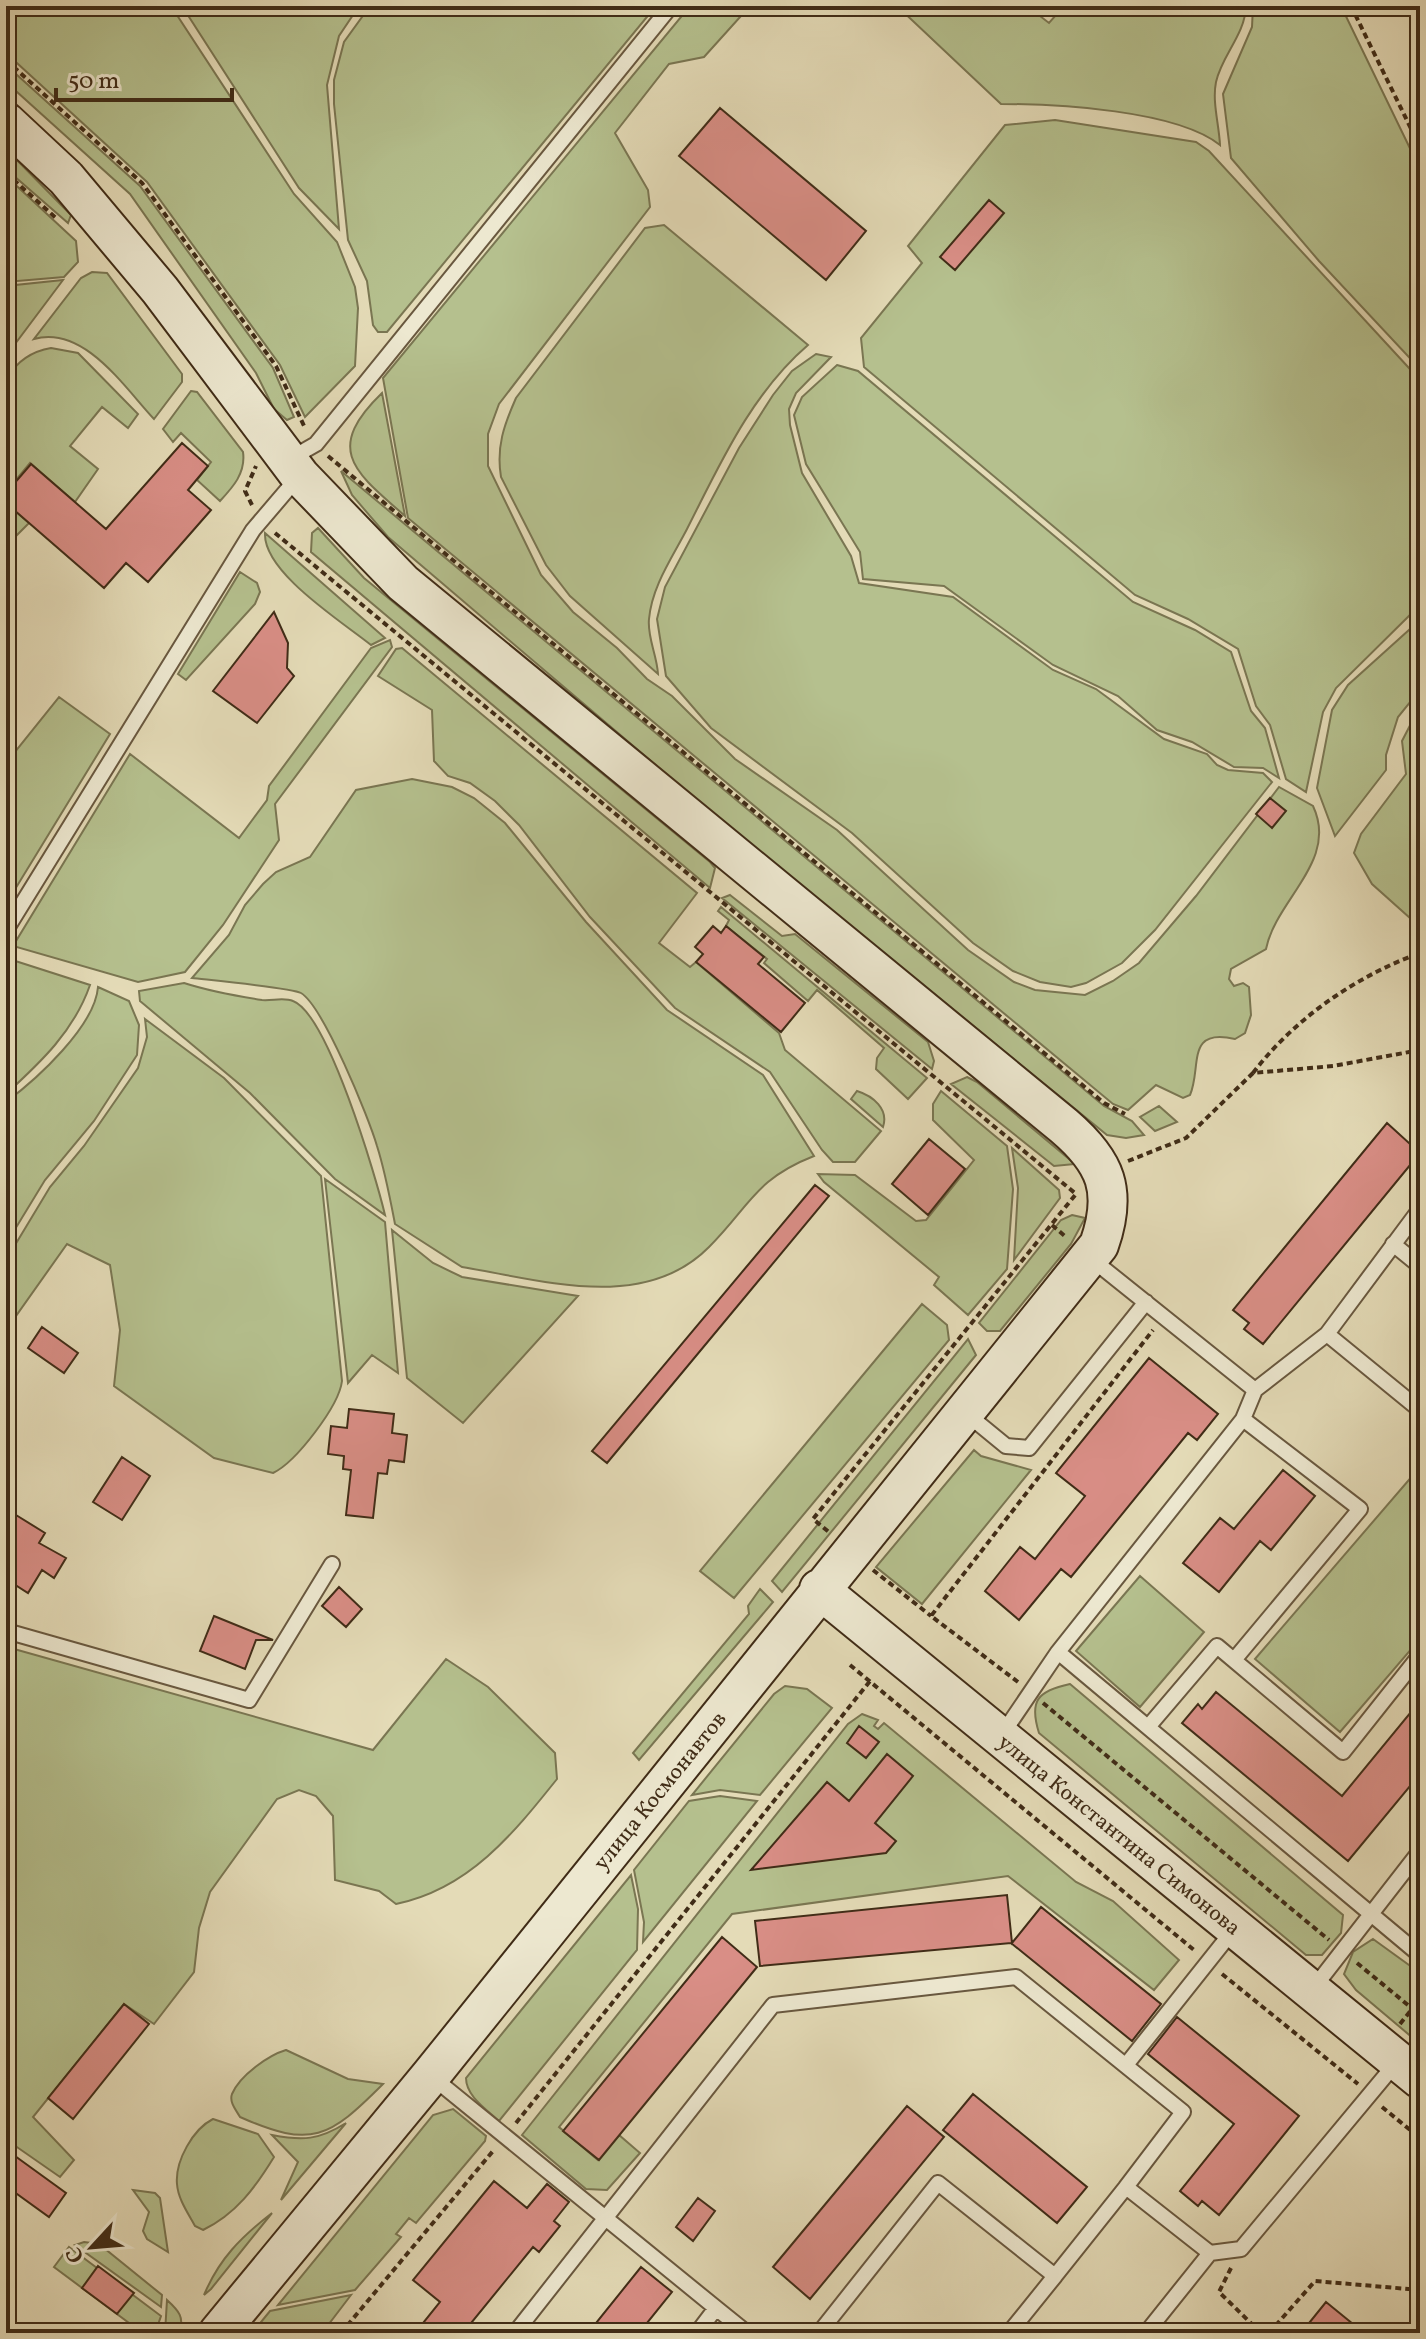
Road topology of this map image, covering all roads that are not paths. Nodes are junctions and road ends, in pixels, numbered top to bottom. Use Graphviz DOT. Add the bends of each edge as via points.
graph roads {
  1 [pos="671,6"];
  2 [pos="6,122"];
  3 [pos="290,461"];
  4 [pos="6,930"];
  5 [pos="1420,1209"];
  6 [pos="1393,1244"];
  7 [pos="1094,1250"];
  8 [pos="1420,1266"];
  9 [pos="1146,1302"];
  10 [pos="1327,1334"];
  11 [pos="1255,1390"];
  12 [pos="1420,1410"];
  13 [pos="963,1411"];
  14 [pos="1243,1419"];
  15 [pos="332,1564"];
  16 [pos="819,1589"];
  17 [pos="6,1631"];
  18 [pos="1058,1652"];
  19 [pos="1420,1655"];
  20 [pos="1234,1660"];
  21 [pos="1148,1727"];
  22 [pos="1001,1737"];
  23 [pos="1420,1851"];
  24 [pos="1370,1913"];
  25 [pos="1235,1928"];
  26 [pos="1420,1955"];
  27 [pos="1312,1991"];
  28 [pos="1405,2055"];
  29 [pos="1126,2065"];
  30 [pos="431,2075"];
  31 [pos="1126,2187"];
  32 [pos="606,2218"];
  33 [pos="1210,2253"];
  34 [pos="1055,2276"];
  35 [pos="716,2308"];
  36 [pos="218,2333"];
  37 [pos="515,2333"];
  38 [pos="697,2333"];
  39 [pos="747,2333"];
  40 [pos="819,2333"];
  41 [pos="1009,2333"];
  42 [pos="1146,2333"];
  1 -- 3 [label="lane"];
  2 -- 3 [label="main road" via="66,178 160,290"];
  3 -- 4 [label="lane" via="261,521"];
  3 -- 7 [label="main road" via="403,583 1081,1140 1103,1171 1109,1205"];
  5 -- 6 [label="lane"];
  6 -- 8 [label="lane"];
  6 -- 10 [label="lane"];
  7 -- 9 [label="lane"];
  7 -- 13 [label="main road, улица Космонавтов"];
  9 -- 11 [label="lane"];
  9 -- 13 [label="lane" via="1029,1448 1006,1446"];
  10 -- 11 [label="lane"];
  10 -- 12 [label="lane"];
  11 -- 14 [label="lane"];
  13 -- 16 [label="main road, улица Космонавтов"];
  14 -- 18 [label="lane"];
  14 -- 20 [label="lane" via="1360,1509"];
  15 -- 17 [label="lane" via="249,1700"];
  16 -- 22 [label="main road, улица Константина Симонова"];
  16 -- 30 [label="main road, улица Космонавтов"];
  18 -- 21 [label="lane"];
  18 -- 22 [label="lane"];
  19 -- 20 [label="lane" via="1343,1752"];
  20 -- 21 [label="lane" via="1217,1646"];
  21 -- 24 [label="lane"];
  22 -- 25 [label="main road, улица Константина Симонова"];
  23 -- 24 [label="lane"];
  24 -- 26 [label="lane"];
  24 -- 27 [label="lane"];
  25 -- 27 [label="main road, улица Константина Симонова"];
  25 -- 29 [label="lane"];
  27 -- 28 [label="main road, улица Константина Симонова"];
  28 -- 33 [label="lane" via="1241,2249"];
  29 -- 31 [label="lane" via="1183,2112"];
  29 -- 32 [label="lane" via="1016,1977 773,2005"];
  30 -- 32 [label="lane"];
  30 -- 36 [label="main road, улица Космонавтов"];
  31 -- 33 [label="lane"];
  31 -- 34 [label="lane"];
  32 -- 35 [label="lane"];
  32 -- 37 [label="lane"];
  33 -- 42 [label="lane"];
  34 -- 40 [label="lane" via="938,2183"];
  34 -- 41 [label="lane"];
  35 -- 38 [label="lane"];
  35 -- 39 [label="lane"];
}
